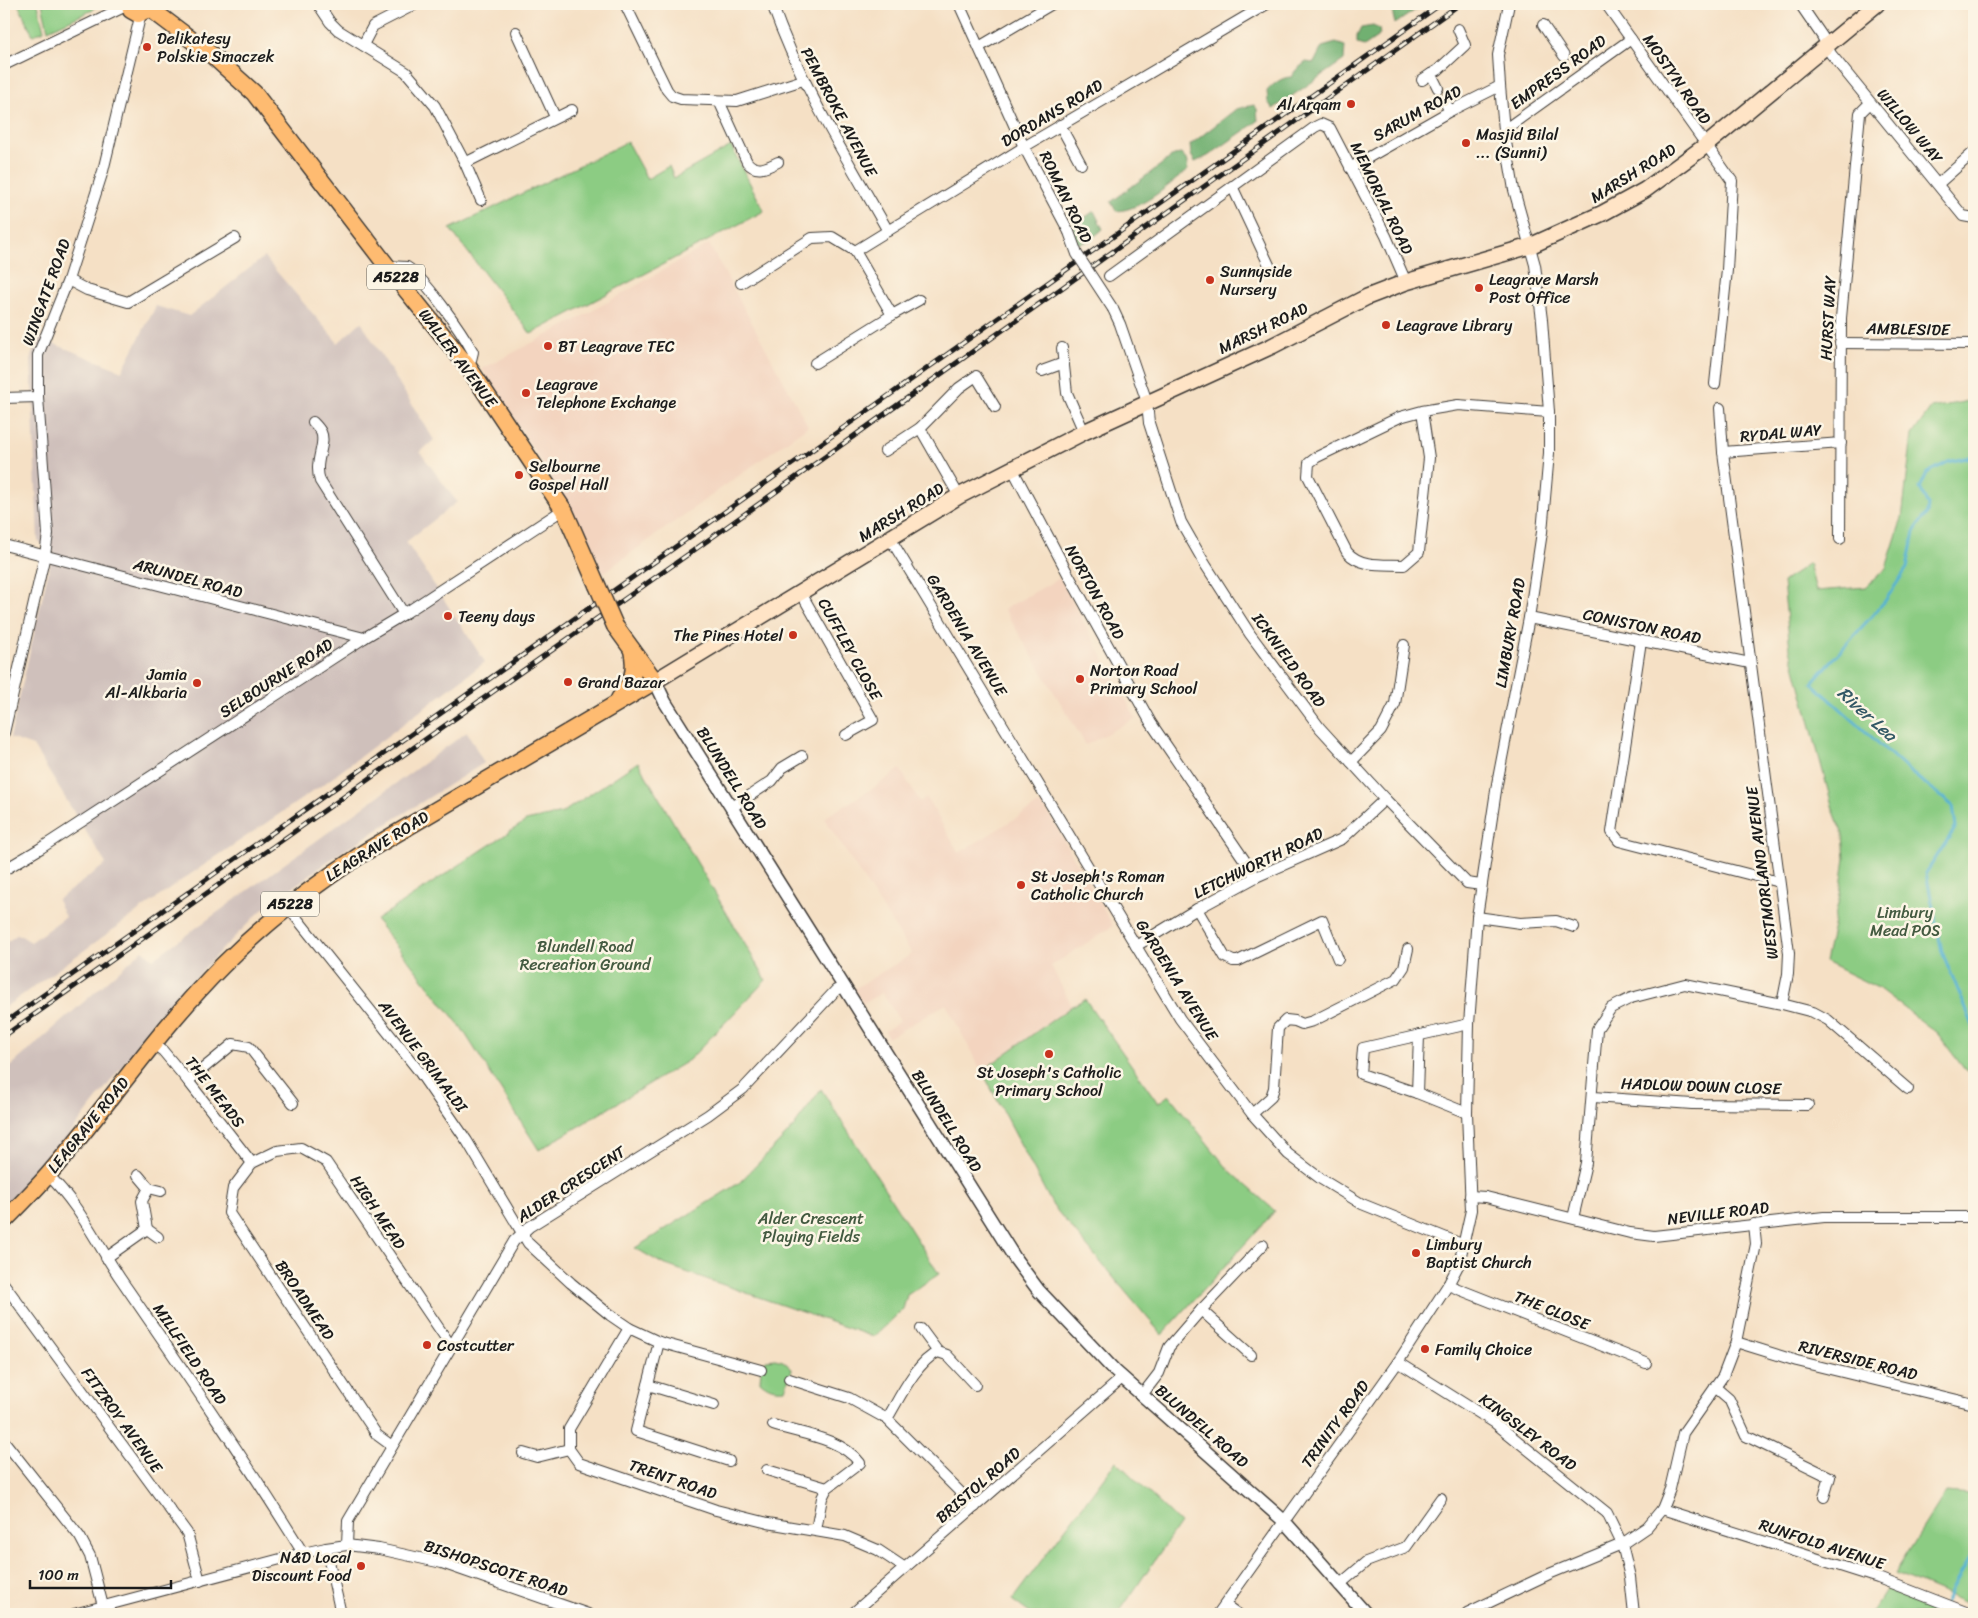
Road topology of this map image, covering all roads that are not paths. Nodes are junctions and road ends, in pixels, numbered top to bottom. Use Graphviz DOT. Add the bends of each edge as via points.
graph roads {
  1 [pos="113,4"];
  2 [pos="318,4"];
  3 [pos="416,4"];
  4 [pos="625,4"];
  5 [pos="772,4"];
  6 [pos="959,4"];
  7 [pos="1052,4"];
  8 [pos="1267,4"];
  9 [pos="1509,4"];
  10 [pos="1606,4"];
  11 [pos="1800,4"];
  12 [pos="1876,4"];
  13 [pos="139,7"];
  14 [pos="101,17"];
  15 [pos="1543,26"];
  16 [pos="1458,29"];
  17 [pos="516,32"];
  18 [pos="1631,39"];
  19 [pos="363,45"];
  20 [pos="1827,46"];
  21 [pos="979,47"];
  22 [pos="1564,56"];
  23 [pos="4,65"];
  24 [pos="1432,74"];
  25 [pos="803,80"];
  26 [pos="1422,80"];
  27 [pos="1500,86"];
  28 [pos="1438,88"];
  29 [pos="719,101"];
  30 [pos="1870,103"];
  31 [pos="572,110"];
  32 [pos="556,117"];
  33 [pos="1060,125"];
  34 [pos="1504,130"];
  35 [pos="1706,146"];
  36 [pos="1024,147"];
  37 [pos="1974,152"];
  38 [pos="778,162"];
  39 [pos="465,163"];
  40 [pos="1081,164"];
  41 [pos="1350,168"];
  42 [pos="1938,184"];
  43 [pos="1232,186"];
  44 [pos="481,200"];
  45 [pos="1974,218"];
  46 [pos="888,231"];
  47 [pos="236,238"];
  48 [pos="1530,246"];
  49 [pos="855,251"];
  50 [pos="1270,267"];
  51 [pos="1109,276"];
  52 [pos="68,280"];
  53 [pos="1406,282"];
  54 [pos="741,283"];
  55 [pos="919,300"];
  56 [pos="892,315"];
  57 [pos="1840,343"];
  58 [pos="1974,344"];
  59 [pos="1062,348"];
  60 [pos="815,363"];
  61 [pos="1064,363"];
  62 [pos="1042,371"];
  63 [pos="1715,384"];
  64 [pos="38,397"];
  65 [pos="4,398"];
  66 [pos="1146,402"];
  67 [pos="995,407"];
  68 [pos="1720,408"];
  69 [pos="1422,411"];
  70 [pos="1549,412"];
  71 [pos="313,422"];
  72 [pos="920,428"];
  73 [pos="1084,432"];
  74 [pos="1841,443"];
  75 [pos="885,451"];
  76 [pos="1723,452"];
  77 [pos="1012,468"];
  78 [pos="959,496"];
  79 [pos="564,509"];
  80 [pos="890,538"];
  81 [pos="1840,539"];
  82 [pos="4,545"];
  83 [pos="45,555"];
  84 [pos="801,593"];
  85 [pos="404,614"];
  86 [pos="1528,618"];
  87 [pos="364,638"];
  88 [pos="1641,641"];
  89 [pos="1404,645"];
  90 [pos="632,650"];
  91 [pos="1750,663"];
  92 [pos="655,681"];
  93 [pos="617,703"];
  94 [pos="4,733"];
  95 [pos="846,735"];
  96 [pos="802,756"];
  97 [pos="1351,762"];
  98 [pos="1385,799"];
  99 [pos="731,808"];
  100 [pos="4,870"];
  101 [pos="1256,878"];
  102 [pos="1779,882"];
  103 [pos="1481,885"];
  104 [pos="288,906"];
  105 [pos="1197,909"];
  106 [pos="1477,917"];
  107 [pos="1574,927"];
  108 [pos="1136,946"];
  109 [pos="1408,949"];
  110 [pos="1338,959"];
  111 [pos="842,987"];
  112 [pos="1782,1004"];
  113 [pos="1469,1024"];
  114 [pos="1419,1035"];
  115 [pos="153,1043"];
  116 [pos="188,1081"];
  117 [pos="1908,1089"];
  118 [pos="1417,1092"];
  119 [pos="1593,1097"];
  120 [pos="293,1103"];
  121 [pos="1808,1105"];
  122 [pos="1467,1113"];
  123 [pos="1252,1114"];
  124 [pos="252,1163"];
  125 [pos="48,1175"];
  126 [pos="138,1175"];
  127 [pos="150,1188"];
  128 [pos="161,1191"];
  129 [pos="1470,1196"];
  130 [pos="1974,1217"];
  131 [pos="1573,1218"];
  132 [pos="4,1221"];
  133 [pos="1754,1224"];
  134 [pos="146,1229"];
  135 [pos="521,1233"];
  136 [pos="158,1237"];
  137 [pos="1263,1245"];
  138 [pos="1464,1245"];
  139 [pos="106,1258"];
  140 [pos="4,1284"];
  141 [pos="1448,1285"];
  142 [pos="1201,1310"];
  143 [pos="629,1328"];
  144 [pos="921,1329"];
  145 [pos="659,1342"];
  146 [pos="1736,1342"];
  147 [pos="451,1346"];
  148 [pos="938,1352"];
  149 [pos="1251,1354"];
  150 [pos="1398,1362"];
  151 [pos="1646,1364"];
  152 [pos="761,1370"];
  153 [pos="1122,1378"];
  154 [pos="789,1379"];
  155 [pos="648,1386"];
  156 [pos="975,1386"];
  157 [pos="1715,1387"];
  158 [pos="1142,1395"];
  159 [pos="1974,1404"];
  160 [pos="714,1406"];
  161 [pos="886,1419"];
  162 [pos="774,1425"];
  163 [pos="4,1440"];
  164 [pos="392,1446"];
  165 [pos="569,1449"];
  166 [pos="523,1453"];
  167 [pos="729,1461"];
  168 [pos="767,1470"];
  169 [pos="827,1488"];
  170 [pos="1824,1497"];
  171 [pos="1441,1498"];
  172 [pos="975,1507"];
  173 [pos="1662,1509"];
  174 [pos="1284,1521"];
  175 [pos="816,1530"];
  176 [pos="1622,1544"];
  177 [pos="347,1545"];
  178 [pos="326,1548"];
  179 [pos="303,1553"];
  180 [pos="905,1568"];
  181 [pos="200,1581"];
  182 [pos="1340,1585"];
  183 [pos="1225,1604"];
  184 [pos="102,1606"];
  185 [pos="1467,1613"];
  186 [pos="74,1614"];
  187 [pos="341,1614"];
  188 [pos="588,1614"];
  189 [pos="852,1614"];
  190 [pos="1218,1614"];
  191 [pos="1238,1614"];
  192 [pos="1366,1614"];
  193 [pos="1634,1614"];
  194 [pos="1971,1614"];
  1 -- 14 [label="street"];
  2 -- 19 [label="street" via="338,30"];
  3 -- 19 [label="street" via="374,26"];
  4 -- 29 [label="street" via="666,90 681,99"];
  5 -- 25 [label="street, PEMBROKE AVENUE"];
  6 -- 21 [label="street, ROMAN ROAD"];
  7 -- 21 [label="street"];
  8 -- 33 [label="street, DORDANS ROAD"];
  9 -- 27 [label="street, LIMBURY ROAD" via="1498,55"];
  10 -- 18 [label="street, MOSTYN ROAD"];
  11 -- 20 [label="street, WILLOW WAY"];
  12 -- 20 [label="main road, MARSH ROAD"];
  13 -- 14 [label="street"];
  13 -- 52 [label="street, WINGATE ROAD" via="103,170"];
  13 -- 79 [label="main road, WALLER AVENUE / A5228" via="214,56 254,93 469,368"];
  14 -- 23 [label="street"];
  15 -- 22 [label="street"];
  16 -- 24 [label="street" via="1465,44"];
  17 -- 32 [label="street"];
  18 -- 34 [label="street, EMPRESS ROAD"];
  18 -- 35 [label="street, MOSTYN ROAD"];
  19 -- 39 [label="street" via="406,72 435,106"];
  20 -- 30 [label="street, WILLOW WAY"];
  20 -- 35 [label="main road, MARSH ROAD"];
  21 -- 36 [label="street, ROMAN ROAD"];
  24 -- 26 [label="street"];
  24 -- 28 [label="street"];
  25 -- 29 [label="street" via="737,101"];
  25 -- 46 [label="street, PEMBROKE AVENUE"];
  27 -- 34 [label="street, LIMBURY ROAD"];
  27 -- 41 [label="street, SARUM ROAD" via="1448,106"];
  29 -- 38 [label="street" via="751,167 765,168"];
  30 -- 42 [label="street, WILLOW WAY"];
  30 -- 57 [label="street, HURST WAY" via="1860,113"];
  31 -- 32 [label="street"];
  32 -- 39 [label="street"];
  33 -- 36 [label="street, DORDANS ROAD"];
  33 -- 40 [label="street"];
  34 -- 48 [label="street, LIMBURY ROAD" via="1514,190"];
  35 -- 48 [label="main road, MARSH ROAD" via="1645,190 1592,219"];
  35 -- 63 [label="street, MOSTYN ROAD" via="1732,182"];
  36 -- 46 [label="street, DORDANS ROAD"];
  36 -- 66 [label="street, ROMAN ROAD, bridge" via="1069,232 1077,254 1114,309"];
  37 -- 42 [label="street"];
  39 -- 44 [label="street"];
  41 -- 43 [label="street, MEMORIAL ROAD" via="1325,124 1315,126"];
  41 -- 53 [label="street, MEMORIAL ROAD"];
  42 -- 45 [label="street, WILLOW WAY" via="1963,216"];
  43 -- 50 [label="street"];
  43 -- 51 [label="street"];
  46 -- 49 [label="street, DORDANS ROAD"];
  47 -- 52 [label="street" via="128,302 87,290"];
  48 -- 53 [label="main road, MARSH ROAD"];
  48 -- 70 [label="street, LIMBURY ROAD" via="1540,303"];
  49 -- 54 [label="street" via="832,236 812,238"];
  49 -- 56 [label="street"];
  52 -- 64 [label="street, WINGATE ROAD" via="38,355"];
  53 -- 66 [label="main road, MARSH ROAD" via="1367,297 1272,346"];
  55 -- 56 [label="street"];
  56 -- 60 [label="street"];
  57 -- 58 [label="street, AMBLESIDE"];
  57 -- 74 [label="street, HURST WAY"];
  59 -- 61 [label="street"];
  61 -- 62 [label="street"];
  61 -- 73 [label="street" via="1067,393"];
  64 -- 65 [label="street"];
  64 -- 83 [label="street, WINGATE ROAD" via="48,534"];
  66 -- 73 [label="main road, MARSH ROAD"];
  66 -- 97 [label="street, ICKNIELD ROAD" via="1148,423 1181,522 1250,634 1320,728"];
  67 -- 72 [label="street" via="976,376 959,388"];
  68 -- 76 [label="street, WESTMORLAND AVENUE"];
  69 -- 69 [label="street" via="1400,417 1309,463 1308,476 1347,552 1364,564 1404,565 1419,552 1428,458"];
  69 -- 70 [label="street" via="1458,405"];
  70 -- 86 [label="street, LIMBURY ROAD" via="1542,532"];
  71 -- 85 [label="street" via="322,433 317,471 320,480"];
  72 -- 75 [label="street"];
  72 -- 78 [label="street"];
  73 -- 77 [label="main road, MARSH ROAD"];
  74 -- 76 [label="street, RYDAL WAY"];
  74 -- 81 [label="street, HURST WAY"];
  76 -- 91 [label="street, WESTMORLAND AVENUE"];
  77 -- 78 [label="main road, MARSH ROAD"];
  77 -- 101 [label="street, NORTON ROAD" via="1151,723"];
  78 -- 80 [label="main road, MARSH ROAD"];
  79 -- 85 [label="street, SELBOURNE ROAD"];
  79 -- 90 [label="main road, WALLER AVENUE / A5228, bridge" via="615,626"];
  80 -- 84 [label="main road, MARSH ROAD"];
  80 -- 108 [label="street, GARDENIA AVENUE"];
  82 -- 83 [label="street, ARUNDEL ROAD"];
  83 -- 87 [label="street, ARUNDEL ROAD"];
  83 -- 94 [label="street, WINGATE ROAD"];
  84 -- 92 [label="main road, MARSH ROAD"];
  84 -- 95 [label="street, CUFFLEY CLOSE" via="872,720"];
  85 -- 87 [label="street, SELBOURNE ROAD"];
  86 -- 88 [label="street, CONISTON ROAD"];
  86 -- 103 [label="street, LIMBURY ROAD"];
  87 -- 100 [label="street, SELBOURNE ROAD"];
  88 -- 91 [label="street, CONISTON ROAD"];
  88 -- 102 [label="street" via="1612,832 1619,842"];
  89 -- 97 [label="street" via="1395,704 1382,731"];
  90 -- 92 [label="main road, WALLER AVENUE / A5228"];
  90 -- 93 [label="main road" via="634,676"];
  91 -- 102 [label="street, WESTMORLAND AVENUE"];
  92 -- 93 [label="main road, LEAGRAVE ROAD / A5228"];
  92 -- 99 [label="street, BLUNDELL ROAD"];
  93 -- 104 [label="main road, LEAGRAVE ROAD / A5228" via="365,852"];
  96 -- 99 [label="street"];
  97 -- 98 [label="street, ICKNIELD ROAD"];
  98 -- 101 [label="street, LETCHWORTH ROAD" via="1342,839"];
  98 -- 103 [label="street, ICKNIELD ROAD" via="1467,883"];
  99 -- 111 [label="street, BLUNDELL ROAD"];
  101 -- 105 [label="street, LETCHWORTH ROAD"];
  102 -- 112 [label="street, WESTMORLAND AVENUE" via="1789,953"];
  103 -- 106 [label="street, LIMBURY ROAD"];
  104 -- 115 [label="main road, LEAGRAVE ROAD / A5228" via="223,965"];
  104 -- 135 [label="street, AVENUE GRIMALDI" via="418,1070 467,1141"];
  105 -- 108 [label="street, LETCHWORTH ROAD"];
  105 -- 110 [label="street" via="1224,958 1238,961 1322,920"];
  106 -- 107 [label="street" via="1520,923 1556,921"];
  106 -- 113 [label="street, LIMBURY ROAD"];
  108 -- 123 [label="street, GARDENIA AVENUE" via="1188,1030"];
  109 -- 123 [label="street" via="1404,967 1396,978 1314,1021 1302,1024 1286,1020 1278,1028 1274,1088 1271,1097"];
  111 -- 135 [label="street, ALDER CRESCENT" via="743,1089 708,1116"];
  111 -- 153 [label="street, BLUNDELL ROAD" via="1016,1260 1039,1291"];
  112 -- 117 [label="street" via="1813,1012 1828,1020"];
  112 -- 119 [label="street" via="1685,984 1617,1004 1610,1008 1597,1029"];
  113 -- 114 [label="street"];
  113 -- 122 [label="street, LIMBURY ROAD"];
  114 -- 118 [label="street"];
  114 -- 118 [label="street" via="1363,1048 1361,1074"];
  115 -- 116 [label="street, THE MEADS"];
  115 -- 125 [label="main road, LEAGRAVE ROAD / A5228"];
  116 -- 120 [label="street" via="233,1044 249,1047"];
  116 -- 124 [label="street, THE MEADS"];
  118 -- 122 [label="street"];
  119 -- 121 [label="street, HADLOW DOWN CLOSE" via="1692,1104"];
  119 -- 131 [label="street" via="1586,1163"];
  122 -- 129 [label="street, LIMBURY ROAD"];
  123 -- 138 [label="street, GARDENIA AVENUE" via="1288,1154 1321,1179 1362,1204"];
  124 -- 147 [label="street, HIGH MEAD" via="277,1150 301,1148 326,1162"];
  124 -- 164 [label="street, BROADMEAD" via="233,1188 229,1213 377,1435"];
  125 -- 132 [label="main road, LEAGRAVE ROAD / A5228"];
  125 -- 139 [label="street, MILLFIELD ROAD" via="75,1207"];
  126 -- 127 [label="street"];
  127 -- 128 [label="street"];
  127 -- 134 [label="street" via="142,1201"];
  129 -- 131 [label="street, NEVILLE ROAD"];
  129 -- 138 [label="street, LIMBURY ROAD" via="1471,1210"];
  130 -- 133 [label="street, NEVILLE ROAD" via="1824,1217"];
  131 -- 133 [label="street, NEVILLE ROAD" via="1654,1236"];
  133 -- 146 [label="street" via="1756,1244"];
  134 -- 136 [label="street"];
  134 -- 139 [label="street"];
  135 -- 143 [label="street, AVENUE GRIMALDI" via="547,1262"];
  135 -- 147 [label="street, ALDER CRESCENT"];
  137 -- 142 [label="street"];
  138 -- 141 [label="street, TRINITY ROAD"];
  139 -- 179 [label="street, MILLFIELD ROAD"];
  140 -- 181 [label="street, FITZROY AVENUE" via="187,1533"];
  141 -- 150 [label="street, TRINITY ROAD"];
  141 -- 151 [label="street, THE CLOSE"];
  142 -- 149 [label="street"];
  142 -- 158 [label="street" via="1169,1347 1159,1373"];
  143 -- 145 [label="street, AVENUE GRIMALDI"];
  143 -- 165 [label="street" via="569,1430"];
  144 -- 148 [label="street"];
  145 -- 152 [label="street, AVENUE GRIMALDI"];
  145 -- 155 [label="street"];
  146 -- 157 [label="street" via="1723,1376"];
  146 -- 159 [label="street, RIVERSIDE ROAD" via="1796,1362"];
  147 -- 164 [label="street, ALDER CRESCENT"];
  148 -- 156 [label="street" via="947,1355"];
  148 -- 161 [label="street" via="915,1371"];
  150 -- 174 [label="street, TRINITY ROAD"];
  150 -- 176 [label="street, KINGSLEY ROAD" via="1495,1423 1607,1513"];
  153 -- 158 [label="street, BLUNDELL ROAD"];
  153 -- 172 [label="street, BRISTOL ROAD"];
  154 -- 161 [label="street" via="849,1398"];
  155 -- 160 [label="street"];
  155 -- 167 [label="street" via="636,1431"];
  157 -- 170 [label="street" via="1729,1399 1746,1436 1830,1477"];
  157 -- 173 [label="street" via="1683,1433"];
  158 -- 174 [label="street, BLUNDELL ROAD"];
  161 -- 172 [label="street"];
  162 -- 169 [label="street" via="838,1444 852,1453 863,1467"];
  163 -- 184 [label="street" via="80,1537 90,1556"];
  164 -- 177 [label="street, ALDER CRESCENT" via="348,1521"];
  165 -- 166 [label="street" via="537,1457"];
  165 -- 175 [label="street, TRENT ROAD" via="579,1463 716,1510 768,1523"];
  168 -- 169 [label="street"];
  169 -- 175 [label="street"];
  171 -- 182 [label="street" via="1406,1547 1366,1562"];
  172 -- 180 [label="street, BRISTOL ROAD"];
  173 -- 176 [label="street" via="1647,1527"];
  173 -- 194 [label="street, RUNFOLD AVENUE" via="1878,1578"];
  174 -- 182 [label="street, BLUNDELL ROAD"];
  174 -- 183 [label="street, TRINITY ROAD"];
  175 -- 180 [label="street, TRENT ROAD" via="845,1536 878,1550"];
  176 -- 185 [label="street"];
  176 -- 193 [label="street, KINGSLEY ROAD"];
  177 -- 178 [label="street, BISHOPSCOTE ROAD"];
  177 -- 188 [label="street, BISHOPSCOTE ROAD" via="442,1563"];
  178 -- 179 [label="street, BISHOPSCOTE ROAD"];
  178 -- 187 [label="street"];
  179 -- 181 [label="street, BISHOPSCOTE ROAD"];
  180 -- 189 [label="street, BRISTOL ROAD"];
  181 -- 184 [label="street, BISHOPSCOTE ROAD"];
  182 -- 192 [label="street, BLUNDELL ROAD"];
  183 -- 190 [label="street, TRINITY ROAD"];
  183 -- 191 [label="street"];
  184 -- 186 [label="street, BISHOPSCOTE ROAD"];
}
